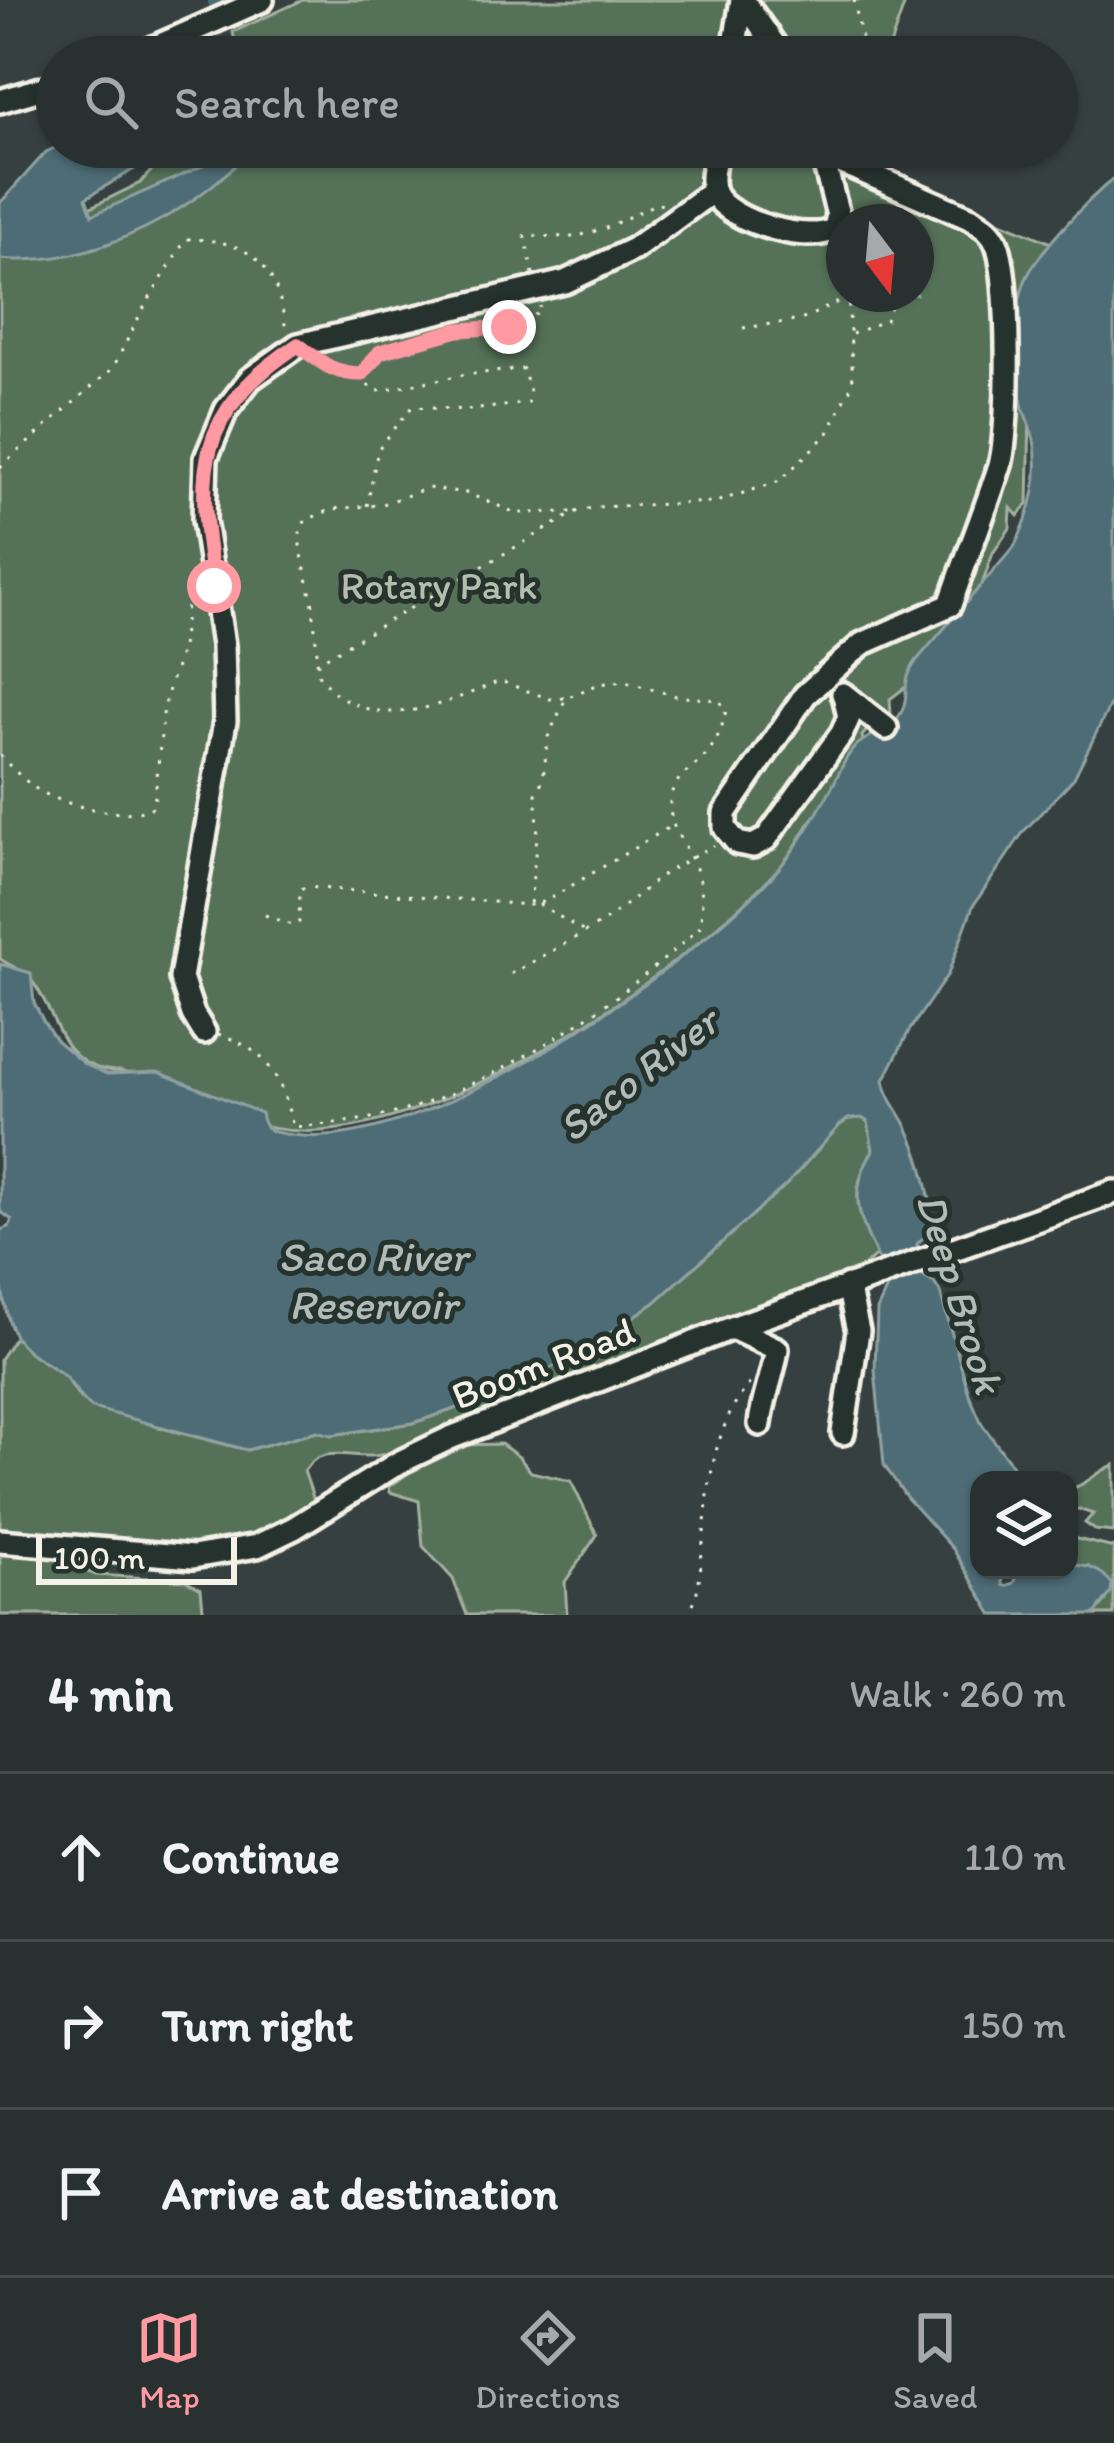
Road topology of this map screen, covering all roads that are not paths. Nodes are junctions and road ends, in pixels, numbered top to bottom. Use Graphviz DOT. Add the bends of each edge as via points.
graph roads {
  1 [pos="262,0"];
  2 [pos="743,0"];
  3 [pos="181,36"];
  4 [pos="737,36"];
  5 [pos="768,36"];
  6 [pos="36,90"];
  7 [pos="0,101"];
  8 [pos="715,168"];
  9 [pos="825,168"];
  10 [pos="860,168"];
  11 [pos="713,191"];
  12 [pos="827,675"];
  13 [pos="844,695"];
  14 [pos="886,728"];
  15 [pos="204,1032"];
  16 [pos="1114,1192"];
  17 [pos="852,1284"];
  18 [pos="732,1328"];
  19 [pos="760,1424"];
  20 [pos="843,1433"];
  21 [pos="0,1541"];
  1 -- 3 [label="street"];
  2 -- 4 [label="street"];
  2 -- 5 [label="street"];
  6 -- 7 [label="street"];
  8 -- 11 [label="street"];
  9 -- 11 [label="street" via="838,215 825,236 757,222 722,205"];
  10 -- 12 [label="street" via="987,228 996,241 1005,274 1006,421 1001,462 950,605 881,633"];
  11 -- 15 [label="street" via="614,261 565,282 298,345 250,379 226,410 206,458 204,520 225,721 182,978"];
  12 -- 13 [label="street"];
  12 -- 13 [label="street" via="725,813 736,843 766,839 842,734 849,717"];
  13 -- 14 [label="street"];
  16 -- 17 [label="street, Boom Road"];
  17 -- 18 [label="street, Boom Road"];
  17 -- 20 [label="street" via="858,1331"];
  18 -- 19 [label="street" via="777,1349"];
  18 -- 21 [label="street, Boom Road" via="450,1438 242,1550 177,1556"];
}
